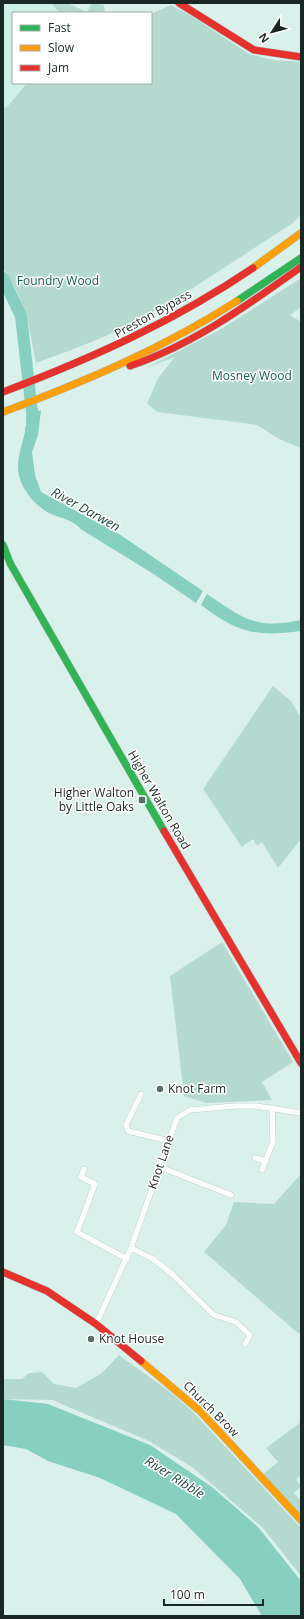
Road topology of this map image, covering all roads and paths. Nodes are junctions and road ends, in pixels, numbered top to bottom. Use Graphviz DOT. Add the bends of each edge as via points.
graph roads {
  1 [pos="179,3"];
  2 [pos="301,57"];
  3 [pos="301,232"];
  4 [pos="301,258"];
  5 [pos="301,267"];
  6 [pos="90,378"];
  7 [pos="3,392"];
  8 [pos="3,412"];
  9 [pos="3,545"];
  10 [pos="301,1063"];
  11 [pos="141,1094"];
  12 [pos="272,1108"];
  13 [pos="301,1113"];
  14 [pos="168,1141"];
  15 [pos="256,1158"];
  16 [pos="266,1161"];
  17 [pos="160,1167"];
  18 [pos="84,1169"];
  19 [pos="262,1170"];
  20 [pos="231,1195"];
  21 [pos="131,1248"];
  22 [pos="127,1259"];
  23 [pos="3,1272"];
  24 [pos="96,1324"];
  25 [pos="245,1344"];
  26 [pos="301,1520"];
  1 -- 2 [label="main road" via="254,50"];
  3 -- 7 [label="main road, Preston Bypass" via="231,282 162,324 56,373"];
  4 -- 6 [label="main road" via="251,293 172,340"];
  5 -- 6 [label="main road" via="230,316 155,358"];
  6 -- 8 [label="main road"];
  9 -- 10 [label="main road, Higher Walton Road" via="10,563 120,756"];
  11 -- 14 [label="street" via="126,1125 128,1131"];
  12 -- 13 [label="street, Knot Lane"];
  12 -- 14 [label="street, Knot Lane" via="256,1106 190,1110 177,1118"];
  12 -- 16 [label="street" via="272,1142"];
  14 -- 17 [label="street, Knot Lane"];
  15 -- 16 [label="street"];
  16 -- 19 [label="street"];
  17 -- 20 [label="street"];
  17 -- 21 [label="street, Knot Lane"];
  18 -- 22 [label="street" via="81,1176 95,1184 77,1232"];
  21 -- 22 [label="street, Knot Lane"];
  21 -- 25 [label="street" via="172,1274 214,1315 236,1322 250,1335"];
  22 -- 24 [label="street, Knot Lane"];
  23 -- 24 [label="main road, Church Brow" via="47,1291"];
  24 -- 26 [label="main road, Church Brow" via="200,1410"];
}
